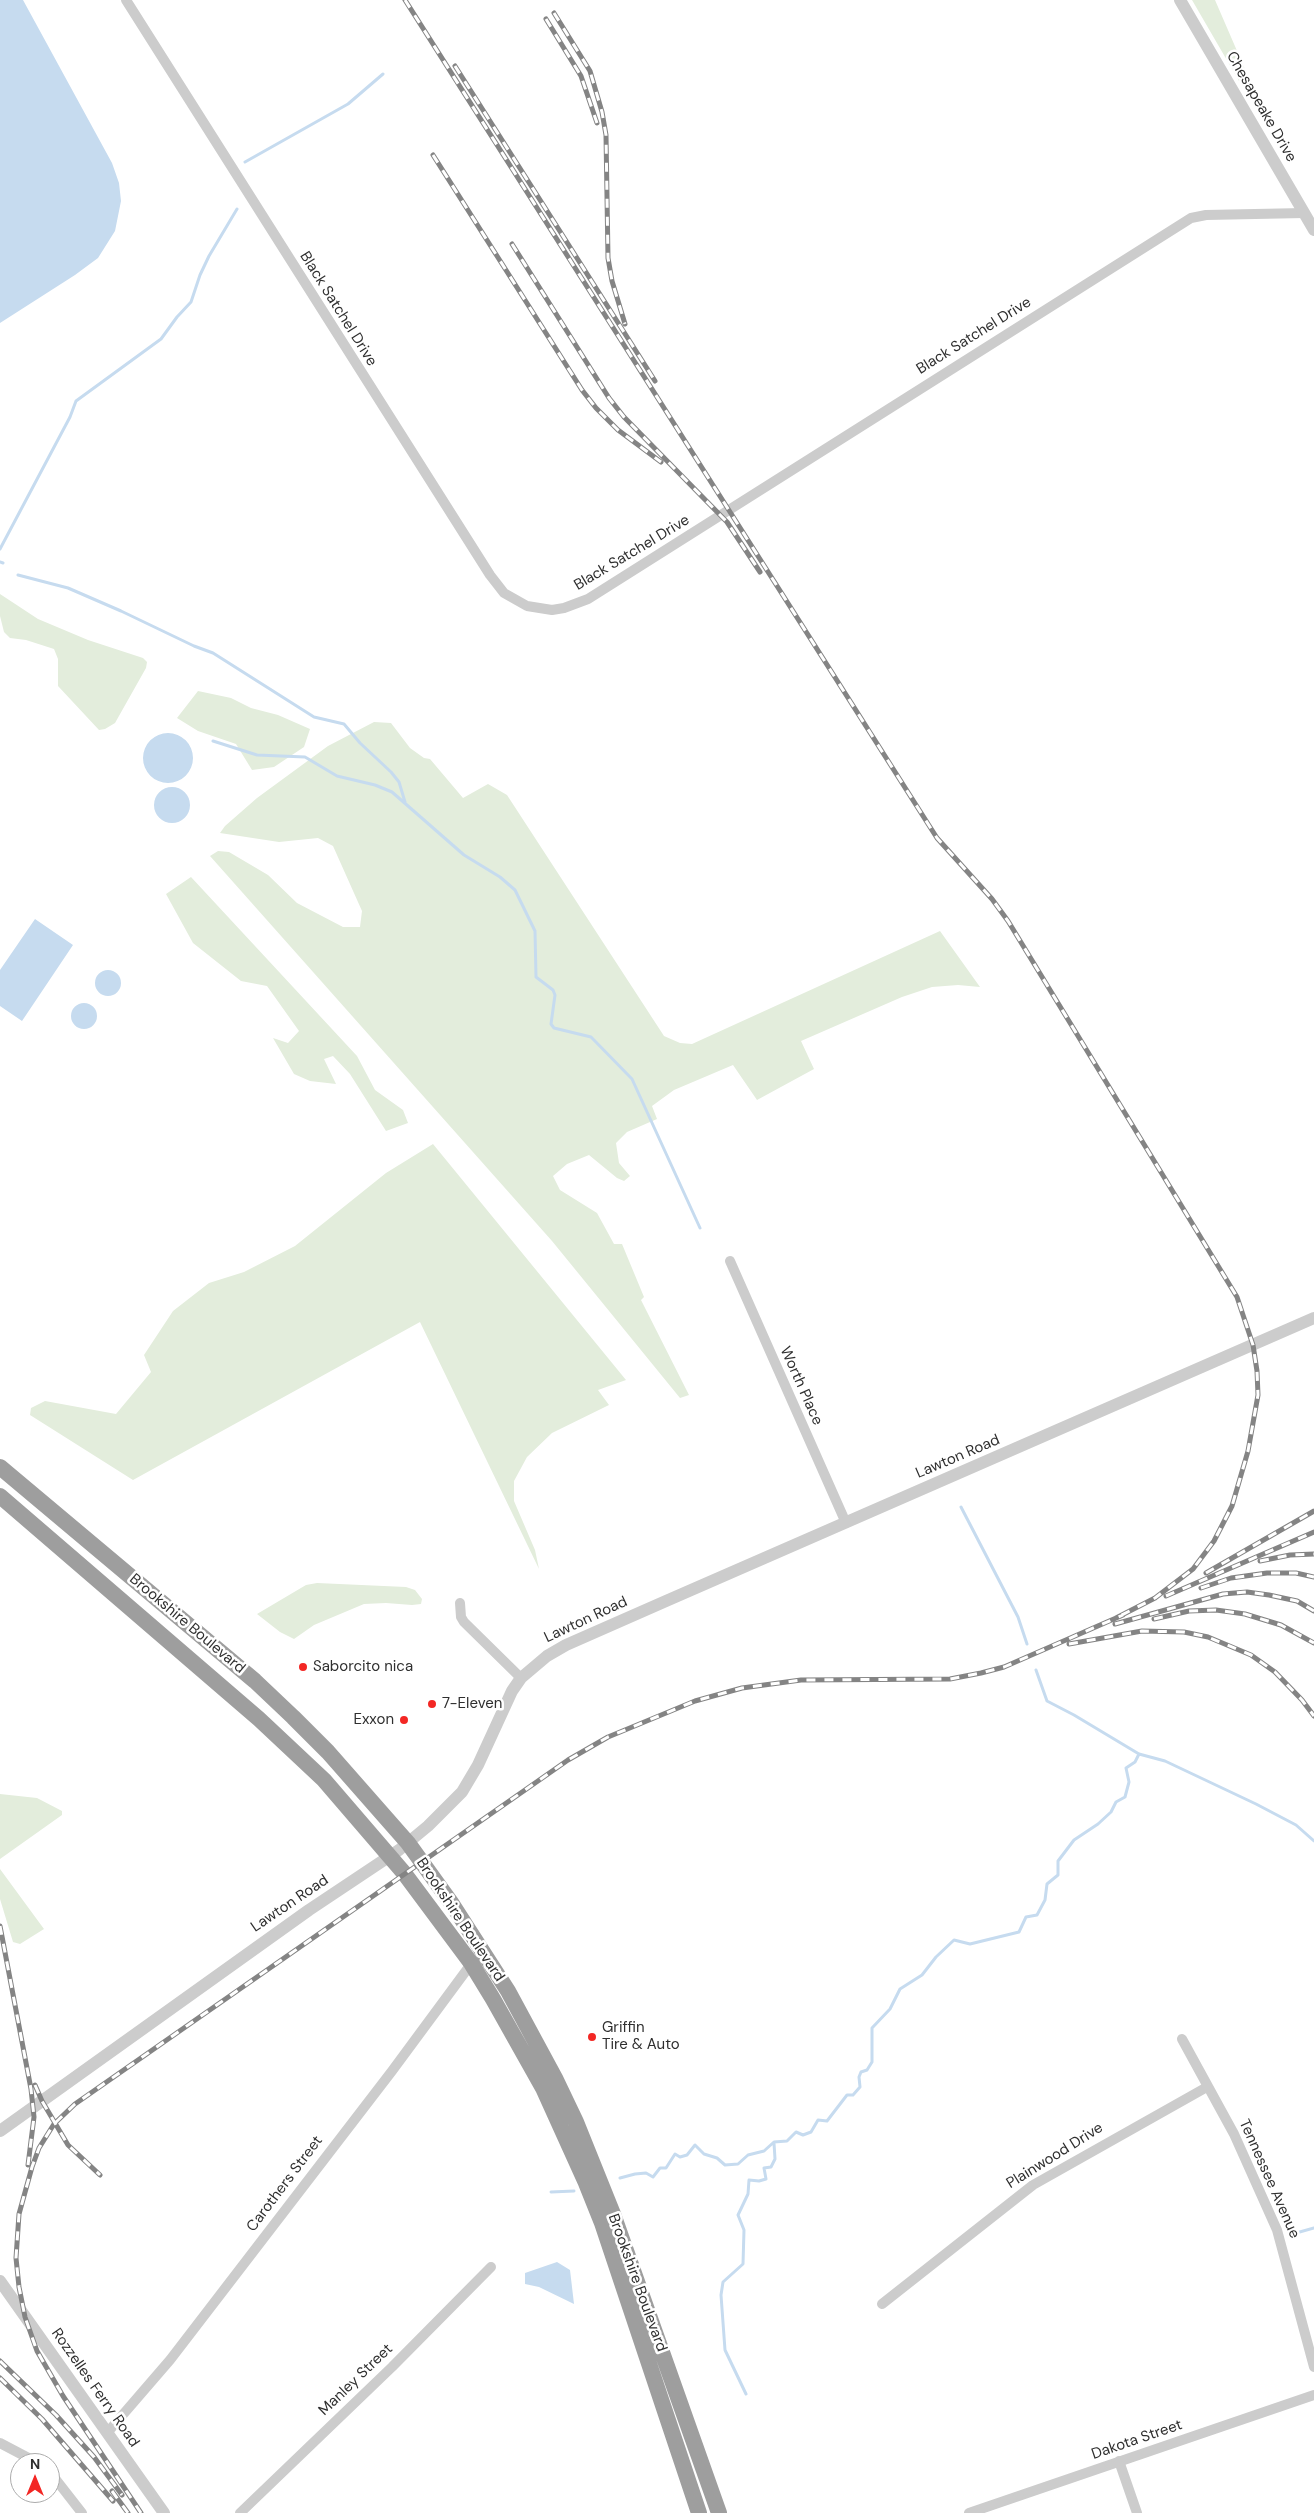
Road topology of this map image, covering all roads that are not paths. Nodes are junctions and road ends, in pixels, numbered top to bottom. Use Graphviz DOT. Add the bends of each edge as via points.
graph roads {
  1 [pos="126,0"];
  2 [pos="1180,0"];
  3 [pos="1304,213"];
  4 [pos="1314,230"];
  5 [pos="730,1261"];
  6 [pos="1314,1318"];
  7 [pos="0,1467"];
  8 [pos="0,1496"];
  9 [pos="846,1523"];
  10 [pos="460,1603"];
  11 [pos="521,1678"];
  12 [pos="408,1843"];
  13 [pos="390,1856"];
  14 [pos="482,1948"];
  15 [pos="471,1963"];
  16 [pos="1182,2039"];
  17 [pos="1207,2087"];
  18 [pos="0,2131"];
  19 [pos="491,2267"];
  20 [pos="0,2281"];
  21 [pos="882,2304"];
  22 [pos="1314,2368"];
  23 [pos="1314,2395"];
  24 [pos="107,2433"];
  25 [pos="0,2443"];
  26 [pos="19,2453"];
  27 [pos="1119,2462"];
  28 [pos="60,2485"];
  29 [pos="82,2513"];
  30 [pos="164,2513"];
  31 [pos="240,2513"];
  32 [pos="699,2513"];
  33 [pos="719,2513"];
  34 [pos="969,2513"];
  35 [pos="1137,2513"];
  1 -- 3 [label="street, Black Satchel Drive" via="490,575 504,592 527,606 552,610 588,598 1191,218"];
  2 -- 3 [label="street, Chesapeake Drive"];
  3 -- 4 [label="street, Chesapeake Drive"];
  5 -- 9 [label="street, Worth Place"];
  6 -- 9 [label="street, Lawton Road"];
  7 -- 12 [label="highway, Brookshire Boulevard" via="254,1681 328,1752"];
  8 -- 13 [label="highway, Brookshire Boulevard" via="283,1740 324,1780"];
  9 -- 11 [label="street, Lawton Road" via="566,1646 544,1658"];
  10 -- 11 [label="street" via="464,1622"];
  11 -- 12 [label="street, Lawton Road" via="462,1792"];
  12 -- 13 [label="street, Lawton Road"];
  12 -- 14 [label="highway, Brookshire Boulevard"];
  13 -- 15 [label="highway, Brookshire Boulevard"];
  13 -- 18 [label="street, Lawton Road" via="308,1910"];
  14 -- 15 [label="street, Carothers Street"];
  14 -- 33 [label="highway, Brookshire Boulevard" via="531,2031 576,2122 613,2214"];
  15 -- 24 [label="street, Carothers Street" via="170,2360"];
  15 -- 32 [label="highway, Brookshire Boulevard" via="543,2088 586,2183 602,2222"];
  16 -- 17 [label="street, Tennessee Avenue"];
  17 -- 21 [label="street, Plainwood Drive" via="1027,2188"];
  17 -- 22 [label="street, Tennessee Avenue" via="1246,2158 1277,2230"];
  19 -- 31 [label="street, Manley Street"];
  20 -- 24 [label="street, Rozzelles Ferry Road"];
  23 -- 27 [label="street, Dakota Street"];
  24 -- 30 [label="street, Rozzelles Ferry Road"];
  25 -- 26 [label="street"];
  27 -- 34 [label="street, Dakota Street"];
  27 -- 35 [label="street"];
  28 -- 29 [label="street"];
}
